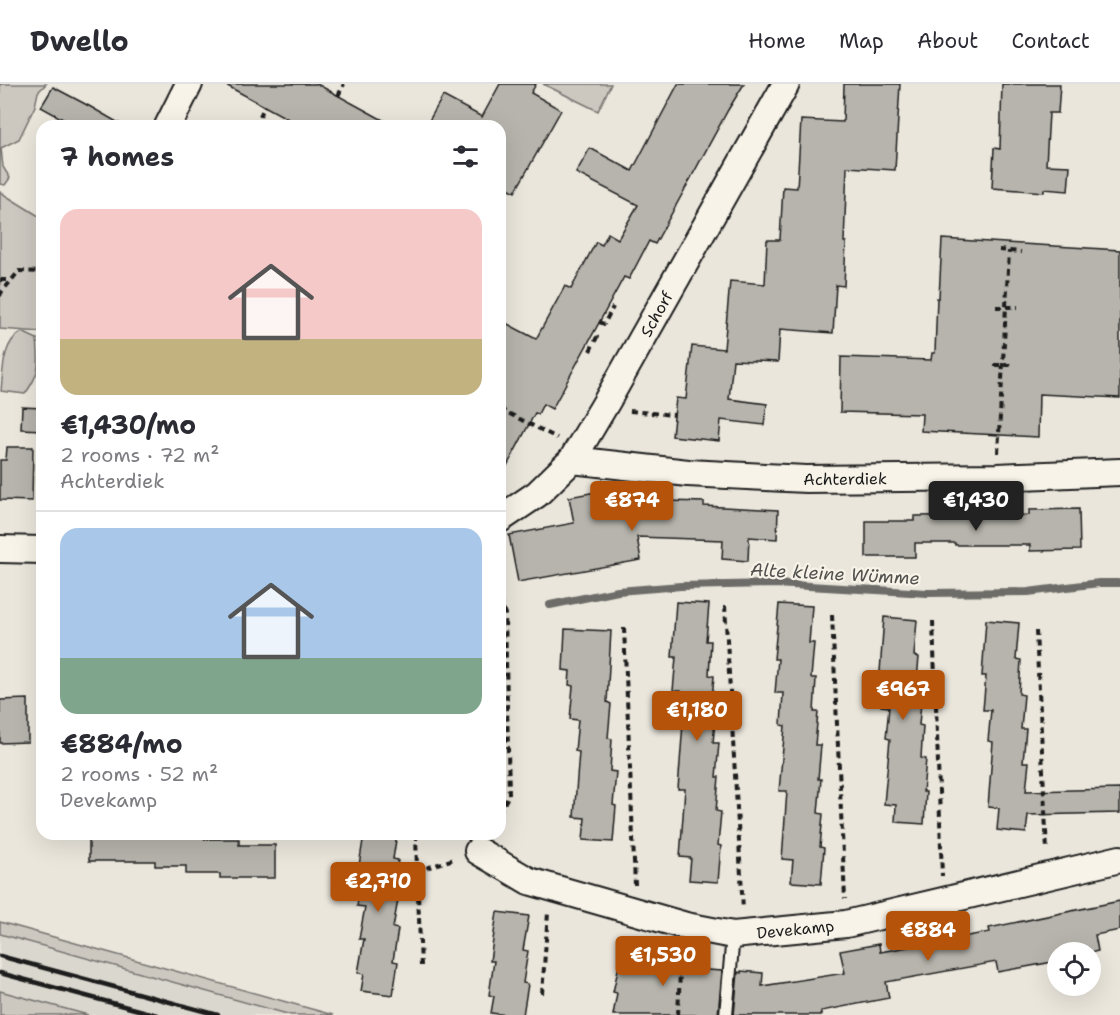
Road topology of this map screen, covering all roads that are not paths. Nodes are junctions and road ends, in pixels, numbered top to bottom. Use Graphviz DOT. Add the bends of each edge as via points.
graph roads {
  1 [pos="189,84"];
  2 [pos="786,84"];
  3 [pos="171,120"];
  4 [pos="575,455"];
  5 [pos="1120,472"];
  6 [pos="506,515"];
  7 [pos="0,549"];
  8 [pos="36,550"];
  9 [pos="478,851"];
  10 [pos="1120,859"];
  11 [pos="739,934"];
  12 [pos="726,1015"];
  1 -- 3 [label="street"];
  2 -- 4 [label="street, Schorf"];
  4 -- 5 [label="street, Achterdiek" via="688,473 806,479"];
  4 -- 6 [label="street, Schorf" via="537,494"];
  7 -- 8 [label="street"];
  9 -- 11 [label="street, Devekamp" via="529,881 549,888 686,926"];
  10 -- 11 [label="street, Devekamp" via="846,924"];
  11 -- 12 [label="lane"];
}
